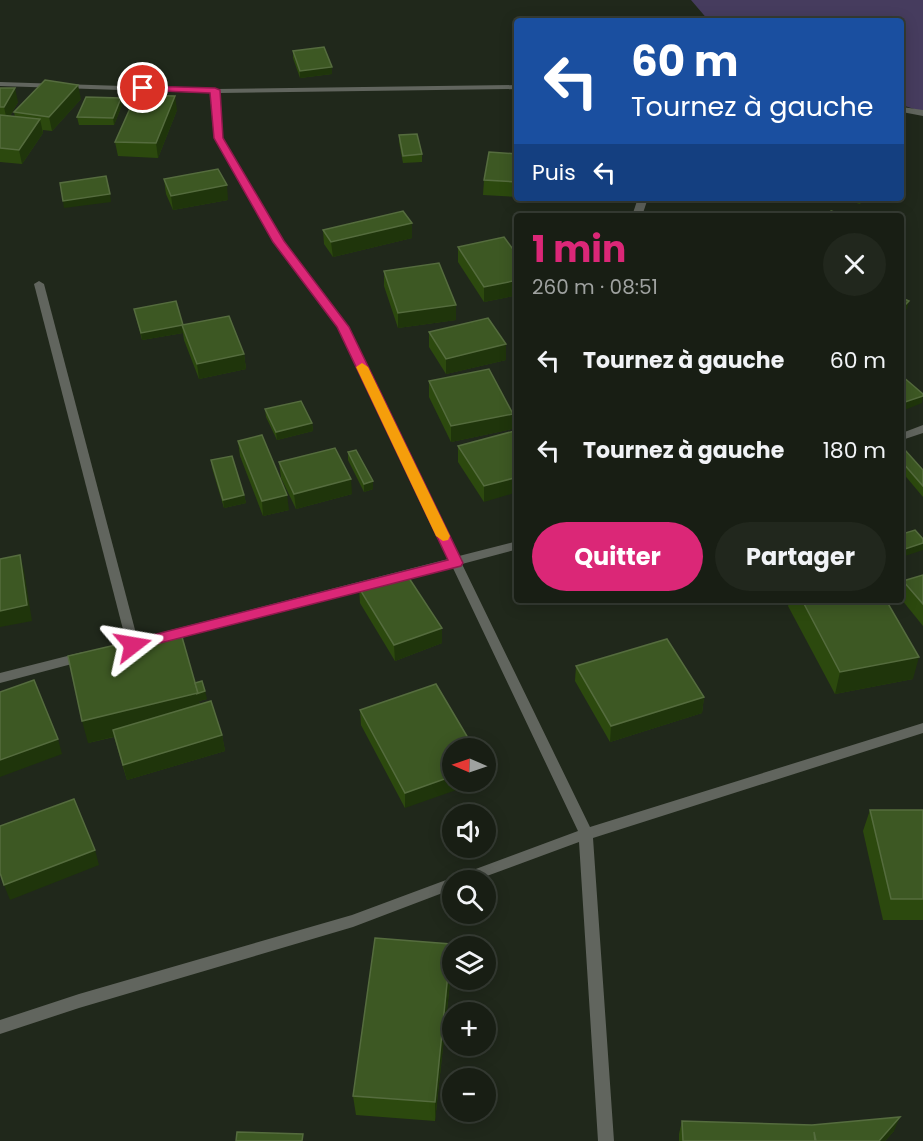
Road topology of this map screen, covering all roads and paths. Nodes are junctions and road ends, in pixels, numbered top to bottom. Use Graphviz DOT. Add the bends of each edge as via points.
graph roads {
  1 [pos="0,84"];
  2 [pos="514,87"];
  3 [pos="215,90"];
  4 [pos="904,110"];
  5 [pos="923,113"];
  6 [pos="39,284"];
  7 [pos="923,429"];
  8 [pos="904,436"];
  9 [pos="514,546"];
  10 [pos="456,563"];
  11 [pos="99,653"];
  12 [pos="0,678"];
  13 [pos="923,728"];
  14 [pos="586,834"];
  15 [pos="488,870"];
  16 [pos="442,888"];
  17 [pos="0,1027"];
  18 [pos="606,1141"];
  1 -- 3 [label="street"];
  2 -- 3 [label="street"];
  3 -- 10 [label="street" via="219,138 279,242 343,327"];
  4 -- 5 [label="street"];
  6 -- 10 [label="street" via="138,643"];
  7 -- 8 [label="street"];
  9 -- 10 [label="street"];
  10 -- 14 [label="street"];
  11 -- 12 [label="street"];
  13 -- 14 [label="street"];
  14 -- 15 [label="street"];
  14 -- 18 [label="street"];
  16 -- 17 [label="street" via="353,921"];
}
